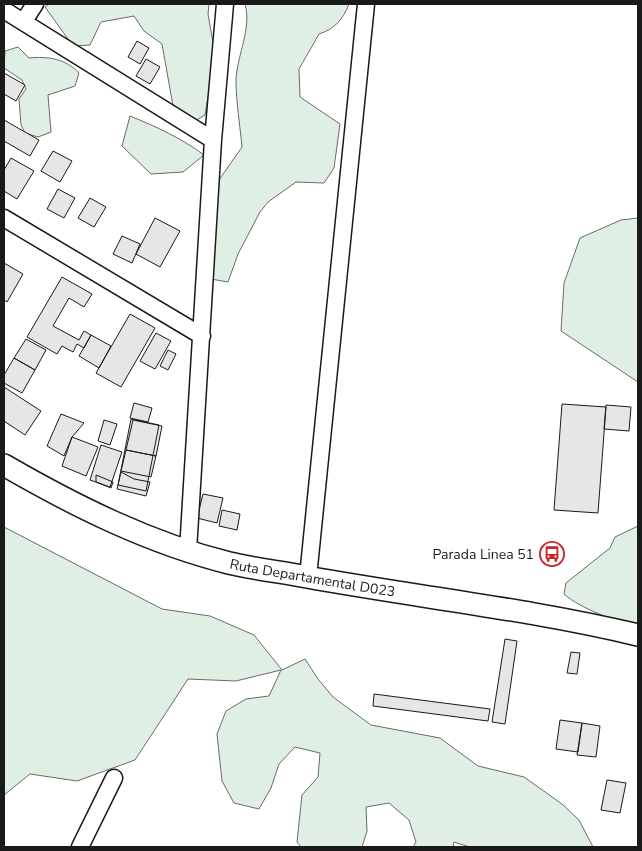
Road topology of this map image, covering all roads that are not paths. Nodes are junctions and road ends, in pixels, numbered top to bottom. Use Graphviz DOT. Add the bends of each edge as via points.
graph roads {
  1 [pos="35,4"];
  2 [pos="225,4"];
  3 [pos="366,4"];
  4 [pos="4,10"];
  5 [pos="24,21"];
  6 [pos="213,140"];
  7 [pos="4,218"];
  8 [pos="202,336"];
  9 [pos="4,465"];
  10 [pos="188,551"];
  11 [pos="308,577"];
  12 [pos="638,634"];
  13 [pos="114,778"];
  14 [pos="80,847"];
  1 -- 5 [label="street"];
  2 -- 6 [label="street"];
  3 -- 11 [label="street"];
  4 -- 5 [label="street"];
  5 -- 6 [label="street"];
  6 -- 8 [label="street"];
  7 -- 8 [label="street"];
  8 -- 10 [label="street"];
  9 -- 10 [label="main road, Ruta Departamental D023" via="87,510"];
  10 -- 11 [label="main road, Ruta Departamental D023" via="230,563"];
  11 -- 12 [label="main road, Ruta Departamental D023" via="576,620"];
  13 -- 14 [label="street"];
}
